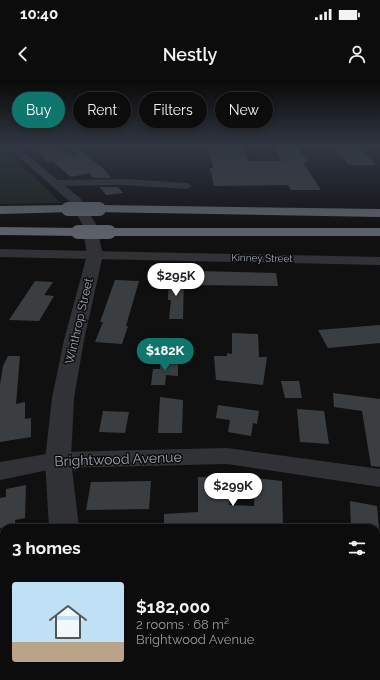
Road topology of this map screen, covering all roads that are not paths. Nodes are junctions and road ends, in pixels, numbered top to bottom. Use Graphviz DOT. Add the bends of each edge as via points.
graph roads {
  1 [pos="45,175"];
  2 [pos="56,184"];
  3 [pos="188,186"];
  4 [pos="380,202"];
  5 [pos="121,209"];
  6 [pos="0,210"];
  7 [pos="380,213"];
  8 [pos="0,231"];
  9 [pos="380,232"];
  10 [pos="184,233"];
  11 [pos="380,241"];
  12 [pos="0,253"];
  13 [pos="95,255"];
  14 [pos="380,261"];
  15 [pos="58,460"];
  16 [pos="0,471"];
  17 [pos="380,478"];
  18 [pos="64,524"];
  1 -- 2 [label="street, Winthrop Street"];
  2 -- 3 [label="street" via="125,182"];
  2 -- 13 [label="street, Winthrop Street" via="76,201 89,224"];
  4 -- 5 [label="highway"];
  5 -- 6 [label="highway, bridge"];
  5 -- 7 [label="highway"];
  8 -- 10 [label="highway, bridge"];
  9 -- 10 [label="highway"];
  10 -- 11 [label="highway"];
  12 -- 13 [label="street, Kinney Street"];
  13 -- 14 [label="street, Kinney Street"];
  13 -- 15 [label="street, Winthrop Street" via="63,398"];
  15 -- 16 [label="street, Brightwood Avenue"];
  15 -- 17 [label="street, Brightwood Avenue" via="227,456"];
  15 -- 18 [label="street, Winthrop Street"];
}
